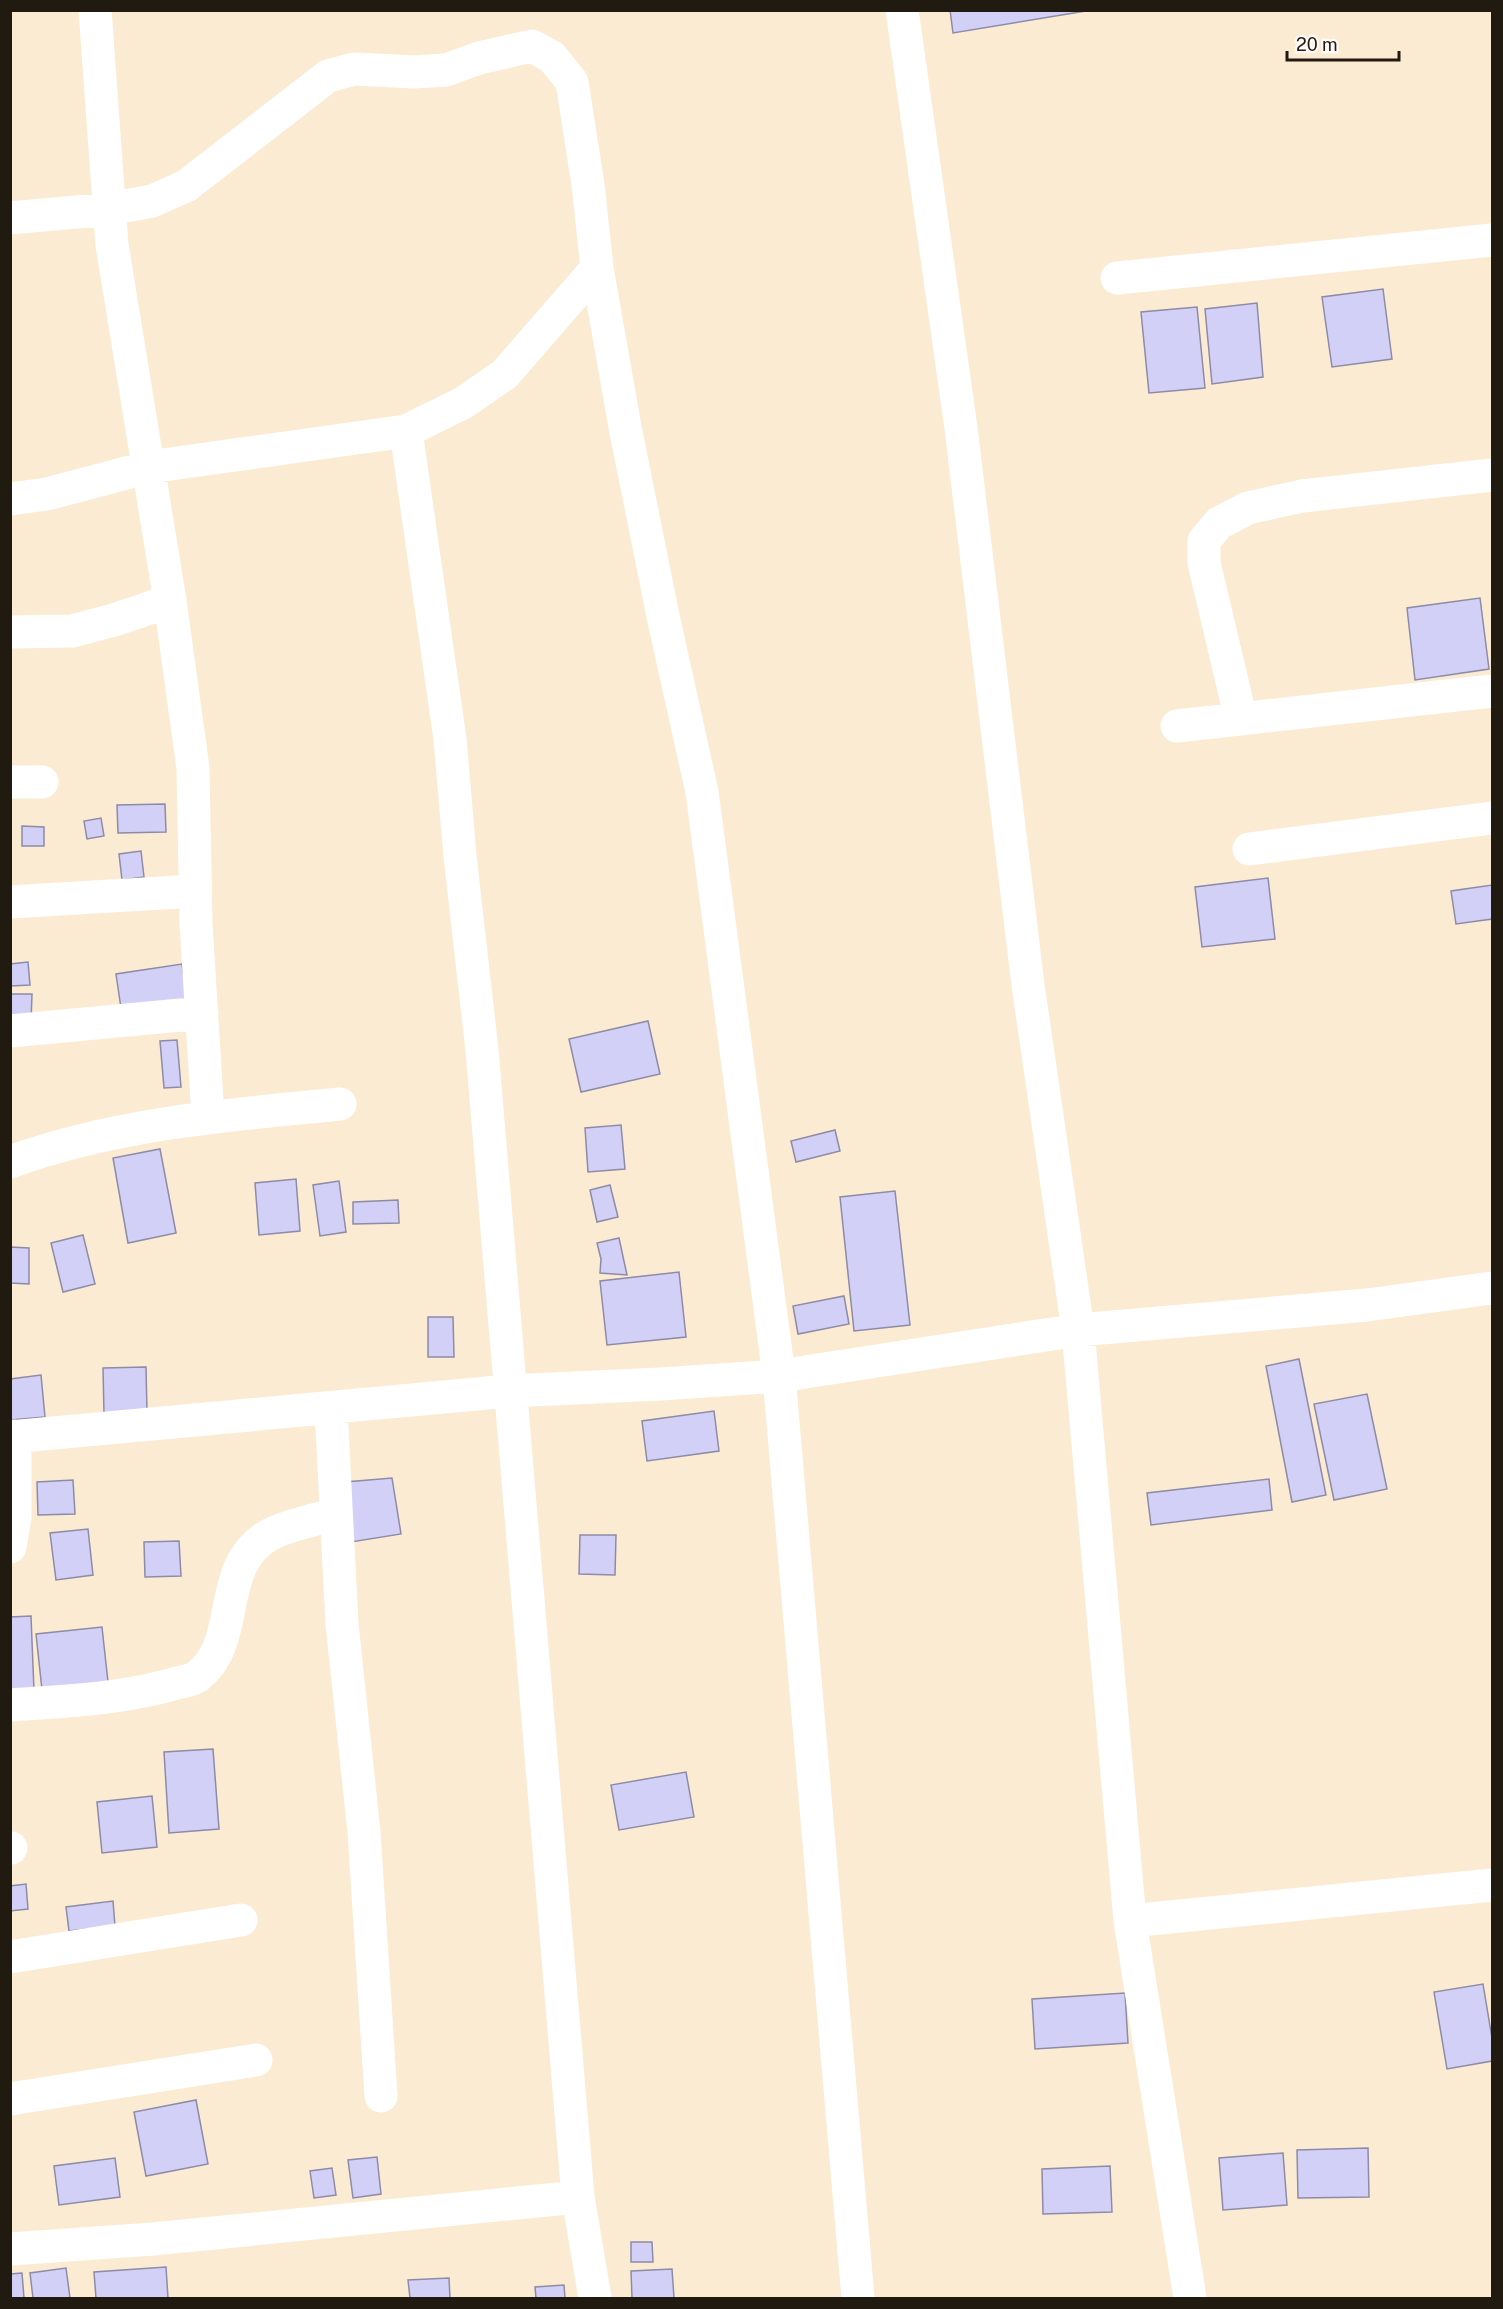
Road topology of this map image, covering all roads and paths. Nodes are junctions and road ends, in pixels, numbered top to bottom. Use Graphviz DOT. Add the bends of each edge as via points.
graph roads {
  1 [pos="95,10"];
  2 [pos="902,10"];
  3 [pos="110,209"];
  4 [pos="10,218"];
  5 [pos="1492,240"];
  6 [pos="597,268"];
  7 [pos="1117,278"];
  8 [pos="406,431"];
  9 [pos="149,467"];
  10 [pos="1492,475"];
  11 [pos="10,499"];
  12 [pos="170,601"];
  13 [pos="10,632"];
  14 [pos="1492,691"];
  15 [pos="1241,719"];
  16 [pos="1177,726"];
  17 [pos="10,782"];
  18 [pos="42,782"];
  19 [pos="1492,818"];
  20 [pos="1249,849"];
  21 [pos="195,891"];
  22 [pos="10,902"];
  23 [pos="202,1014"];
  24 [pos="10,1031"];
  25 [pos="340,1104"];
  26 [pos="208,1117"];
  27 [pos="10,1162"];
  28 [pos="1492,1288"];
  29 [pos="1078,1330"];
  30 [pos="779,1376"];
  31 [pos="510,1391"];
  32 [pos="331,1408"];
  33 [pos="13,1437"];
  34 [pos="336,1513"];
  35 [pos="10,1547"];
  36 [pos="10,1706"];
  37 [pos="1492,1885"];
  38 [pos="241,1920"];
  39 [pos="1130,1920"];
  40 [pos="10,1957"];
  41 [pos="256,2060"];
  42 [pos="381,2096"];
  43 [pos="10,2098"];
  44 [pos="578,2197"];
  45 [pos="10,2249"];
  46 [pos="595,2298"];
  47 [pos="858,2298"];
  48 [pos="1190,2298"];
  1 -- 3 [label="street"];
  2 -- 29 [label="street" via="961,428 1028,985"];
  3 -- 4 [label="street"];
  3 -- 6 [label="street" via="152,201 186,186 328,76 354,69 446,70 532,46 552,57 572,82"];
  3 -- 9 [label="street" via="112,245"];
  5 -- 7 [label="street"];
  6 -- 8 [label="street" via="505,374 463,403"];
  6 -- 30 [label="street" via="661,605 702,792"];
  8 -- 9 [label="street"];
  8 -- 31 [label="street" via="450,739 482,1050"];
  9 -- 11 [label="street" via="47,494"];
  9 -- 12 [label="street"];
  10 -- 15 [label="street" via="1302,496 1248,507 1219,523 1204,541 1204,563"];
  12 -- 13 [label="street" via="72,631"];
  12 -- 21 [label="street" via="193,768"];
  14 -- 15 [label="street"];
  15 -- 16 [label="street"];
  17 -- 18 [label="street"];
  19 -- 20 [label="street"];
  21 -- 22 [label="street"];
  21 -- 23 [label="street"];
  23 -- 24 [label="street"];
  23 -- 26 [label="street"];
  25 -- 26 [label="street"];
  26 -- 27 [label="street" via="127,1129 53,1146"];
  28 -- 29 [label="street" via="1367,1305"];
  29 -- 30 [label="street"];
  29 -- 39 [label="street"];
  30 -- 31 [label="street"];
  30 -- 47 [label="street"];
  31 -- 32 [label="street"];
  31 -- 44 [label="street"];
  32 -- 33 [label="street"];
  32 -- 34 [label="street"];
  33 -- 35 [label="street" via="15,1517"];
  34 -- 36 [label="street" via="270,1535 245,1556 235,1580 218,1654 198,1677 156,1689 88,1700"];
  34 -- 42 [label="street" via="342,1624 364,1832"];
  37 -- 39 [label="street"];
  38 -- 40 [label="street"];
  39 -- 48 [label="street"];
  41 -- 43 [label="street"];
  44 -- 45 [label="street" via="165,2238"];
  44 -- 46 [label="street"];
}
